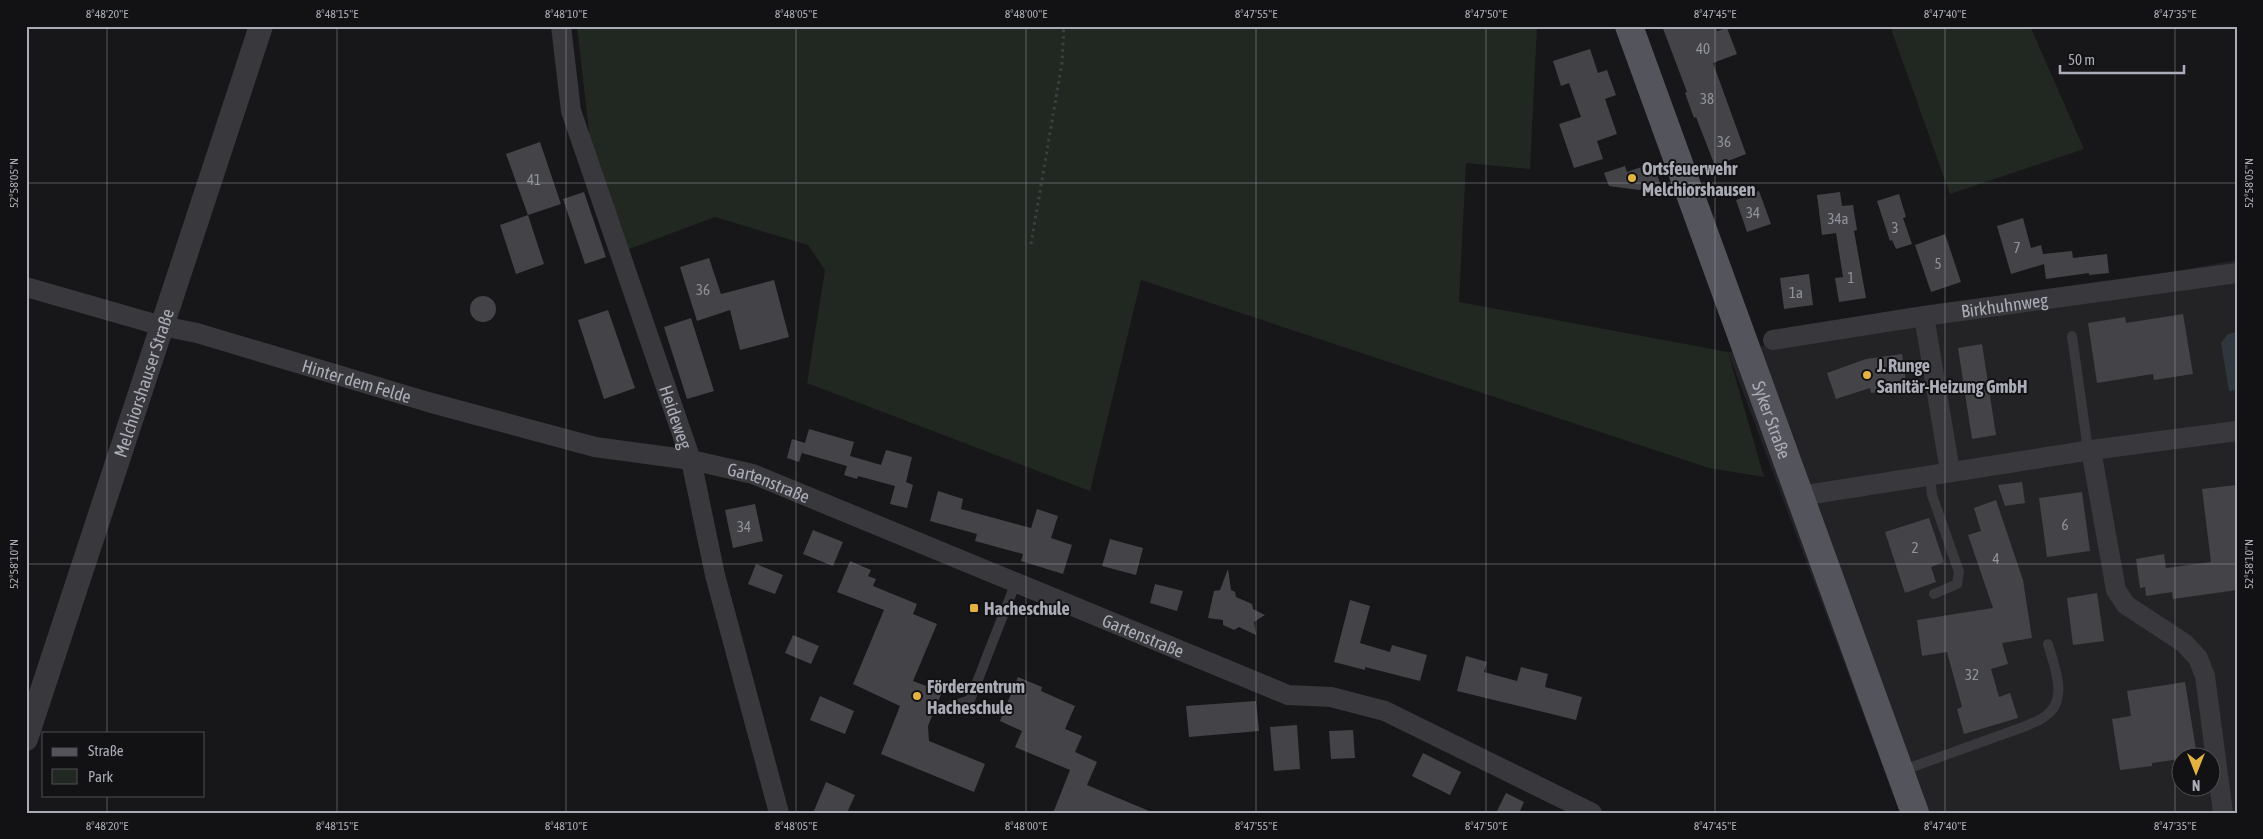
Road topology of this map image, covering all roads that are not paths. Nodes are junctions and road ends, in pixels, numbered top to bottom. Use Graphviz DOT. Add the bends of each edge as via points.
graph roads {
  1 [pos="261,26"];
  2 [pos="561,26"];
  3 [pos="1629,26"];
  4 [pos="2237,273"];
  5 [pos="26,287"];
  6 [pos="1924,316"];
  7 [pos="162,326"];
  8 [pos="2072,336"];
  9 [pos="1773,340"];
  10 [pos="2237,431"];
  11 [pos="2089,450"];
  12 [pos="691,460"];
  13 [pos="1950,471"];
  14 [pos="1930,474"];
  15 [pos="1800,496"];
  16 [pos="1016,582"];
  17 [pos="1934,594"];
  18 [pos="2048,644"];
  19 [pos="949,707"];
  20 [pos="26,739"];
  21 [pos="1900,771"];
  22 [pos="779,813"];
  23 [pos="1592,813"];
  24 [pos="1915,813"];
  25 [pos="2223,813"];
  1 -- 7 [label="street, Melchiorshauser Straße"];
  2 -- 12 [label="street, Heideweg" via="571,111"];
  3 -- 15 [label="main road, Syker Straße"];
  4 -- 6 [label="street, Birkhuhnweg"];
  5 -- 7 [label="street, Hinter dem Felde"];
  6 -- 9 [label="street, Birkhuhnweg"];
  6 -- 13 [label="street"];
  7 -- 12 [label="street, Hinter dem Felde" via="197,333 428,402 595,446"];
  7 -- 20 [label="street, Melchiorshauser Straße"];
  8 -- 11 [label="lane"];
  10 -- 11 [label="street"];
  11 -- 13 [label="street"];
  11 -- 25 [label="street" via="2116,590 2126,605 2184,643 2198,658 2205,676"];
  12 -- 16 [label="street, Gartenstraße" via="753,474"];
  12 -- 22 [label="street, Heideweg" via="715,575"];
  13 -- 14 [label="street"];
  14 -- 15 [label="street"];
  14 -- 17 [label="lane" via="1932,495 1959,572 1957,584"];
  15 -- 21 [label="main road, Syker Straße"];
  16 -- 19 [label="lane" via="970,700"];
  16 -- 23 [label="street, Gartenstraße" via="1288,695 1331,697 1385,711"];
  18 -- 21 [label="lane" via="2060,685 2052,711 2026,726"];
  21 -- 24 [label="main road, Syker Straße"];
}
